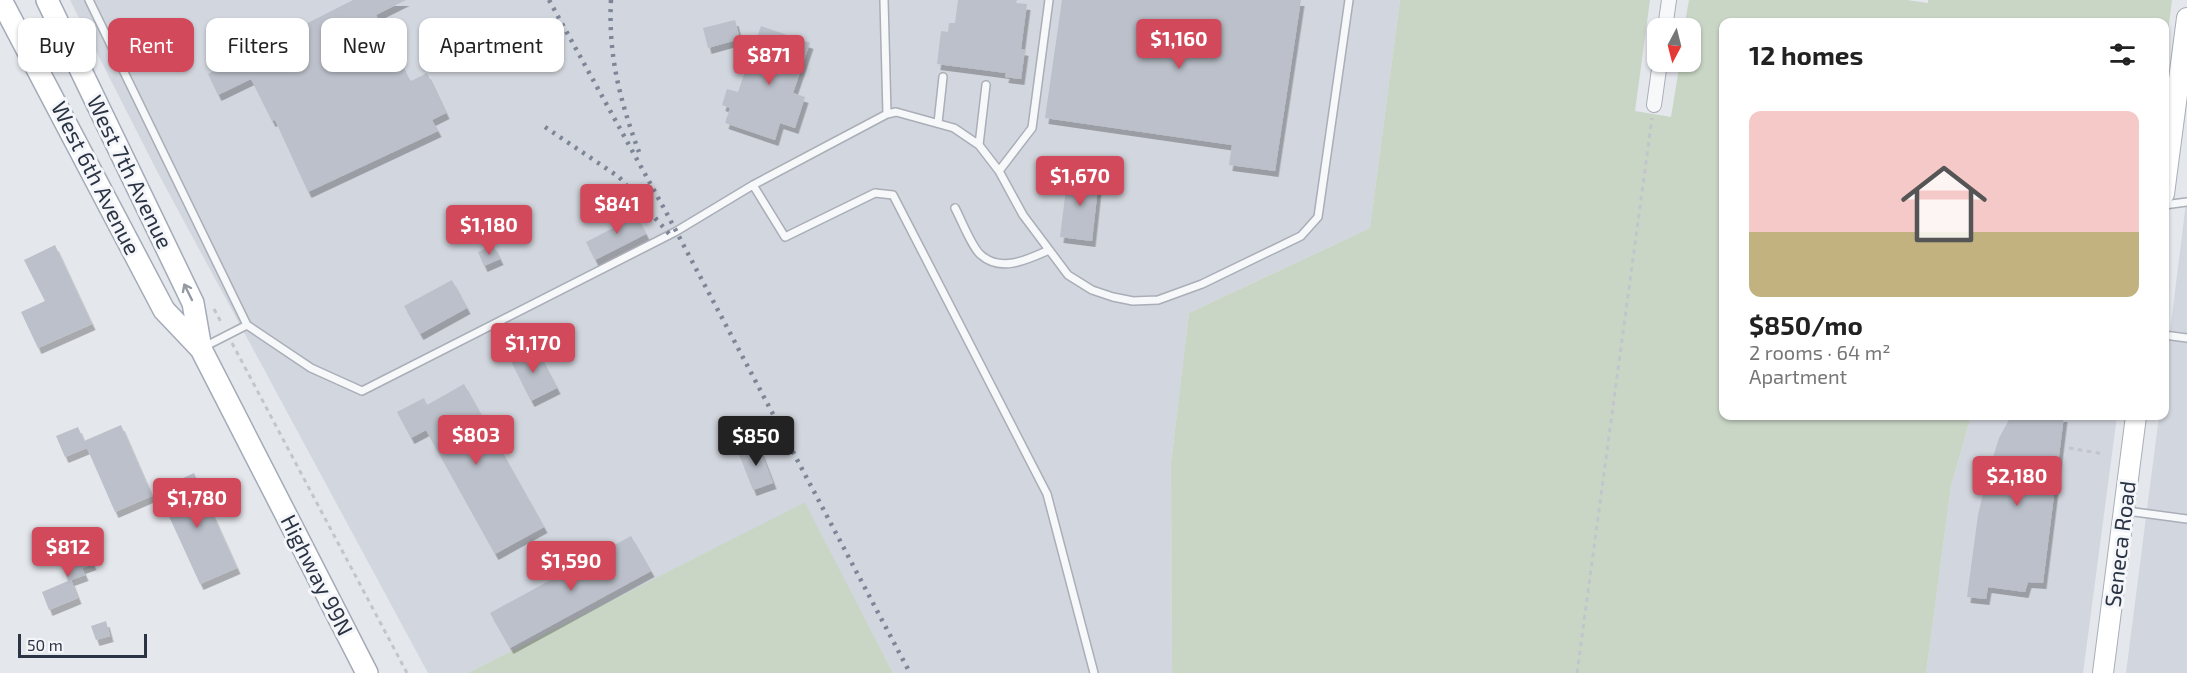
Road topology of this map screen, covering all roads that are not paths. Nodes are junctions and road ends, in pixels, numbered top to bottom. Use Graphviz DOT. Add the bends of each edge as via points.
graph roads {
  1 [pos="1,0"];
  2 [pos="47,0"];
  3 [pos="89,0"];
  4 [pos="884,0"];
  5 [pos="1048,0"];
  6 [pos="1349,0"];
  7 [pos="1669,0"];
  8 [pos="1666,18"];
  9 [pos="2187,18"];
  10 [pos="2185,46"];
  11 [pos="1659,72"];
  12 [pos="943,77"];
  13 [pos="986,85"];
  14 [pos="1654,105"];
  15 [pos="886,114"];
  16 [pos="938,123"];
  17 [pos="979,145"];
  18 [pos="2169,159"];
  19 [pos="999,171"];
  20 [pos="753,185"];
  21 [pos="2187,202"];
  22 [pos="2169,204"];
  23 [pos="956,208"];
  24 [pos="1049,250"];
  25 [pos="247,325"];
  26 [pos="2169,336"];
  27 [pos="2187,338"];
  28 [pos="201,349"];
  29 [pos="2135,420"];
  30 [pos="2124,511"];
  31 [pos="2187,519"];
  32 [pos="367,673"];
  33 [pos="1094,673"];
  34 [pos="2103,673"];
  1 -- 28 [label="main road, West 6th Avenue" via="164,310"];
  28 -- 2 [label="main road, West 7th Avenue, one-way" via="193,303"];
  3 -- 25 [label="lane"];
  4 -- 15 [label="lane"];
  5 -- 19 [label="lane" via="1032,128"];
  6 -- 24 [label="lane" via="1318,217 1301,236 1202,284 1158,300 1133,301 1092,290 1068,275"];
  7 -- 8 [label="street"];
  9 -- 10 [label="main road"];
  10 -- 18 [label="main road"];
  11 -- 14 [label="street"];
  12 -- 16 [label="lane"];
  13 -- 17 [label="lane"];
  15 -- 16 [label="lane" via="896,112"];
  15 -- 20 [label="lane"];
  16 -- 17 [label="lane" via="954,128"];
  17 -- 19 [label="lane"];
  19 -- 24 [label="lane" via="1023,215"];
  20 -- 25 [label="lane" via="670,235 362,391 311,368"];
  20 -- 33 [label="lane" via="785,237 875,193 893,195 1047,494"];
  21 -- 22 [label="lane"];
  23 -- 24 [label="lane" via="980,255 1001,264 1025,261"];
  25 -- 28 [label="lane"];
  26 -- 27 [label="lane"];
  28 -- 32 [label="main road, Highway 99N"];
  29 -- 30 [label="main road, Seneca Road"];
  30 -- 31 [label="lane"];
  30 -- 34 [label="main road, Seneca Road"];
}
